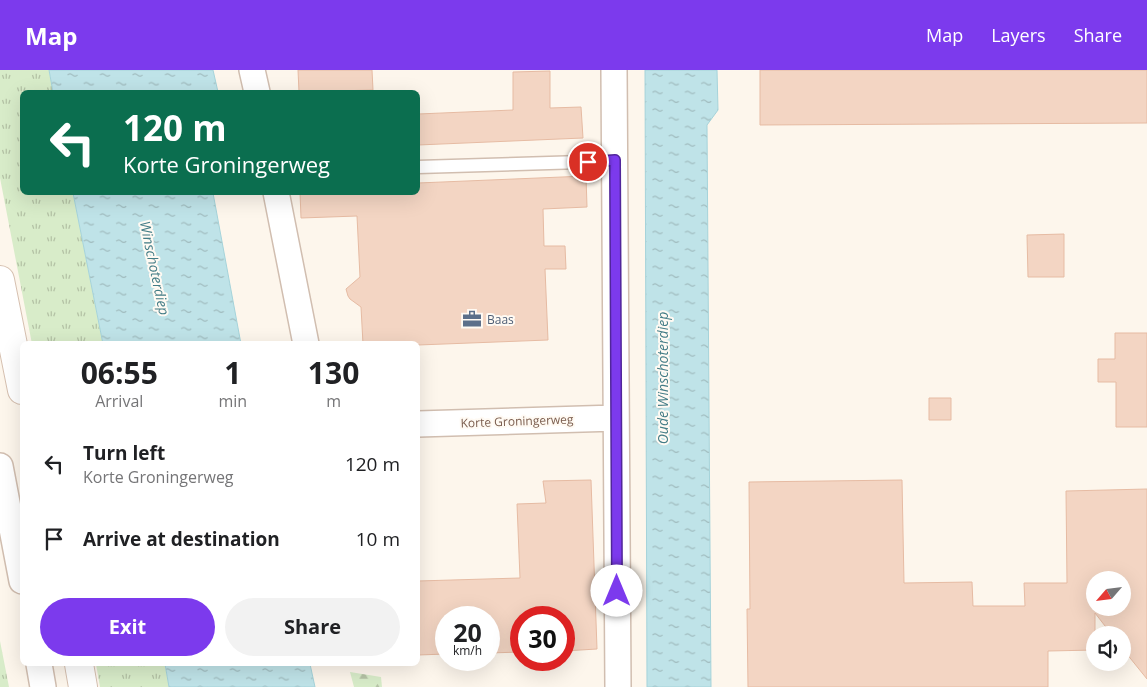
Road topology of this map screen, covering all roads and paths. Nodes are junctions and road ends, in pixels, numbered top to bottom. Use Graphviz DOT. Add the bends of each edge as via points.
graph roads {
  1 [pos="252,70"];
  2 [pos="614,70"];
  3 [pos="257,90"];
  4 [pos="615,160"];
  5 [pos="420,167"];
  6 [pos="277,195"];
  7 [pos="0,280"];
  8 [pos="305,341"];
  9 [pos="20,380"];
  10 [pos="616,418"];
  11 [pos="420,424"];
  12 [pos="0,466"];
  13 [pos="20,570"];
  14 [pos="39,666"];
  15 [pos="79,666"];
  16 [pos="43,687"];
  17 [pos="84,687"];
  18 [pos="618,687"];
  1 -- 3 [label="street"];
  2 -- 4 [label="street"];
  4 -- 5 [label="lane"];
  4 -- 10 [label="street"];
  6 -- 8 [label="street"];
  7 -- 9 [label="main road"];
  10 -- 11 [label="street, Korte Groningerweg"];
  10 -- 18 [label="street"];
  12 -- 13 [label="street"];
  14 -- 16 [label="street"];
  15 -- 17 [label="main road"];
}
